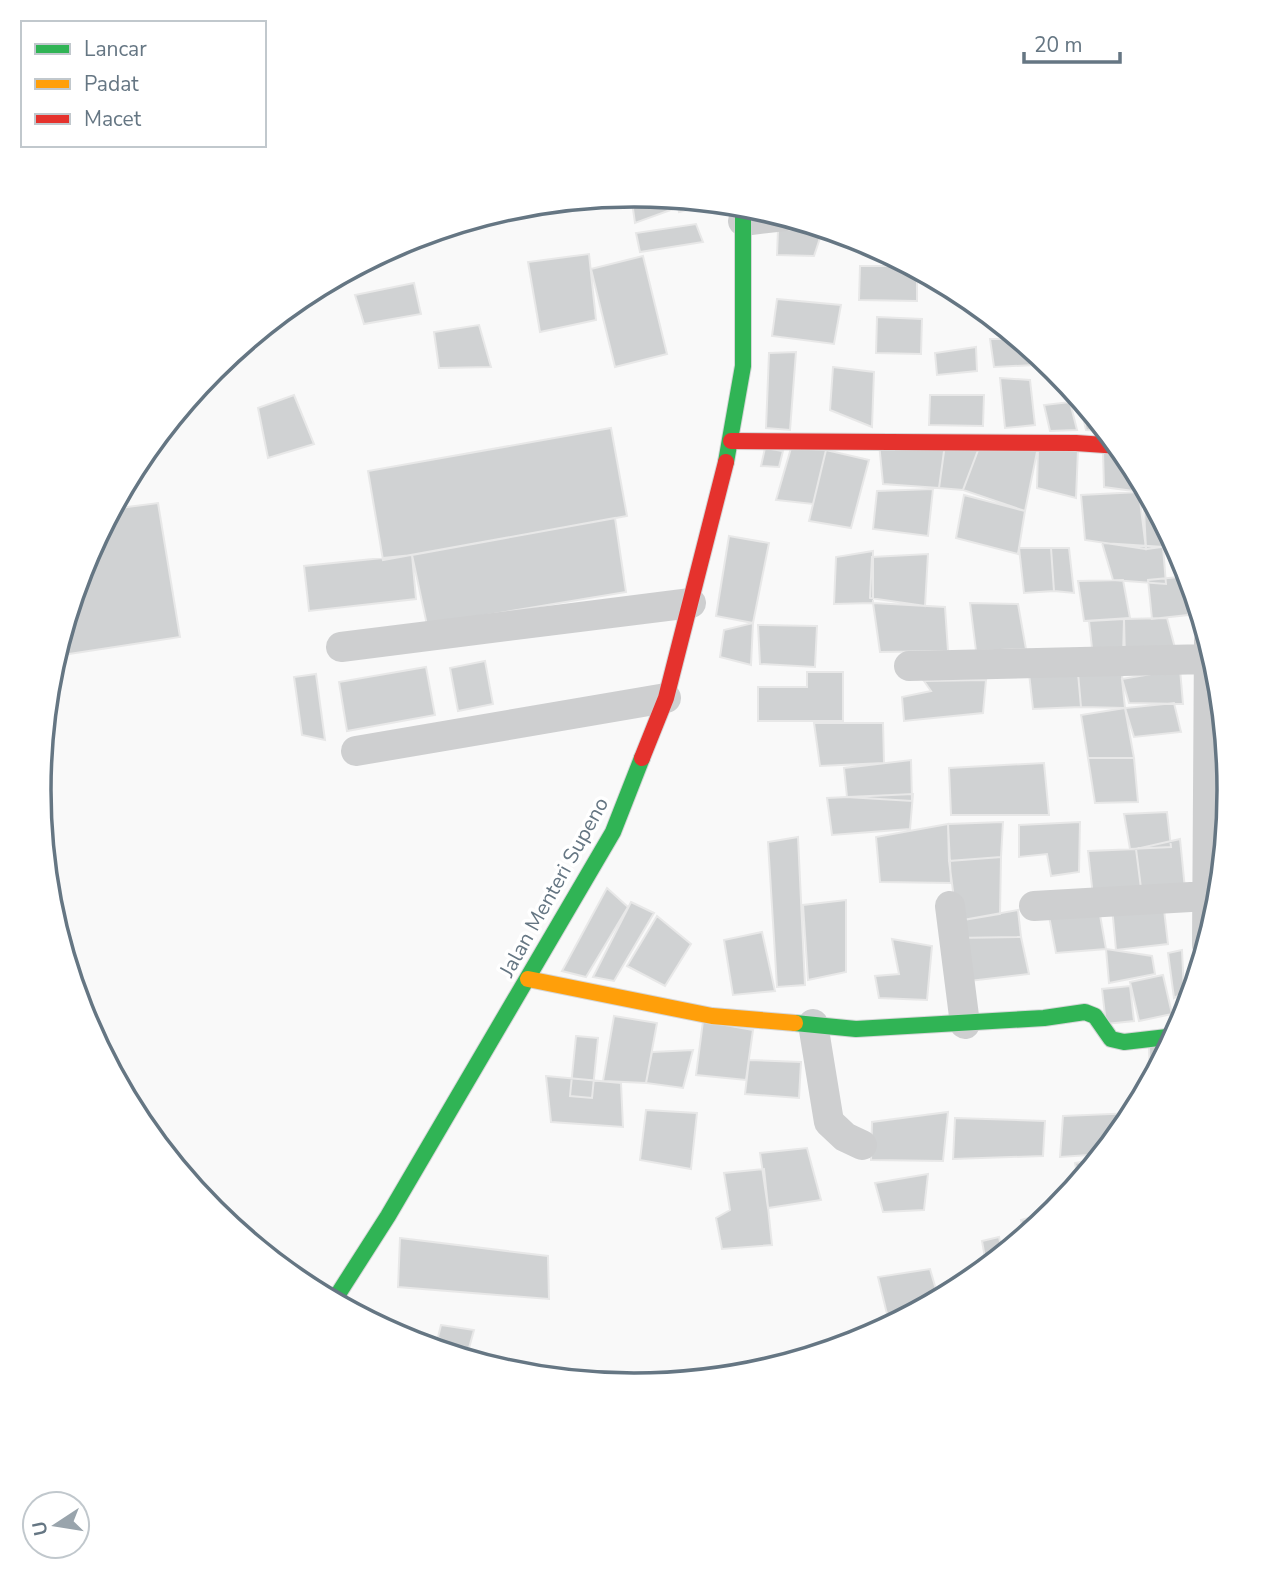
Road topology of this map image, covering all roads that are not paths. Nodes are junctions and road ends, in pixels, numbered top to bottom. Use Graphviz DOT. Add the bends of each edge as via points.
graph roads {
  1 [pos="743,217"];
  2 [pos="732,440"];
  3 [pos="1105,445"];
  4 [pos="691,603"];
  5 [pos="341,647"];
  6 [pos="1201,650"];
  7 [pos="909,666"];
  8 [pos="1209,688"];
  9 [pos="666,698"];
  10 [pos="356,751"];
  11 [pos="1208,896"];
  12 [pos="950,906"];
  13 [pos="1034,906"];
  14 [pos="528,979"];
  15 [pos="813,1024"];
  16 [pos="965,1024"];
  17 [pos="1163,1037"];
  18 [pos="862,1145"];
  19 [pos="339,1293"];
  1 -- 2 [label="main road, Jalan Menteri Supeno" via="743,366"];
  2 -- 3 [label="main road"];
  2 -- 4 [label="main road, Jalan Menteri Supeno"];
  4 -- 5 [label="street"];
  4 -- 9 [label="main road, Jalan Menteri Supeno"];
  6 -- 7 [label="street"];
  8 -- 11 [label="street"];
  9 -- 10 [label="street"];
  9 -- 14 [label="main road, Jalan Menteri Supeno" via="613,832"];
  11 -- 13 [label="street"];
  12 -- 16 [label="street"];
  14 -- 15 [label="main road" via="712,1016"];
  14 -- 19 [label="main road, Jalan Menteri Supeno"];
  15 -- 16 [label="main road" via="856,1029"];
  15 -- 18 [label="street" via="829,1122"];
  16 -- 17 [label="main road" via="1085,1012 1095,1016 1111,1039"];
}
